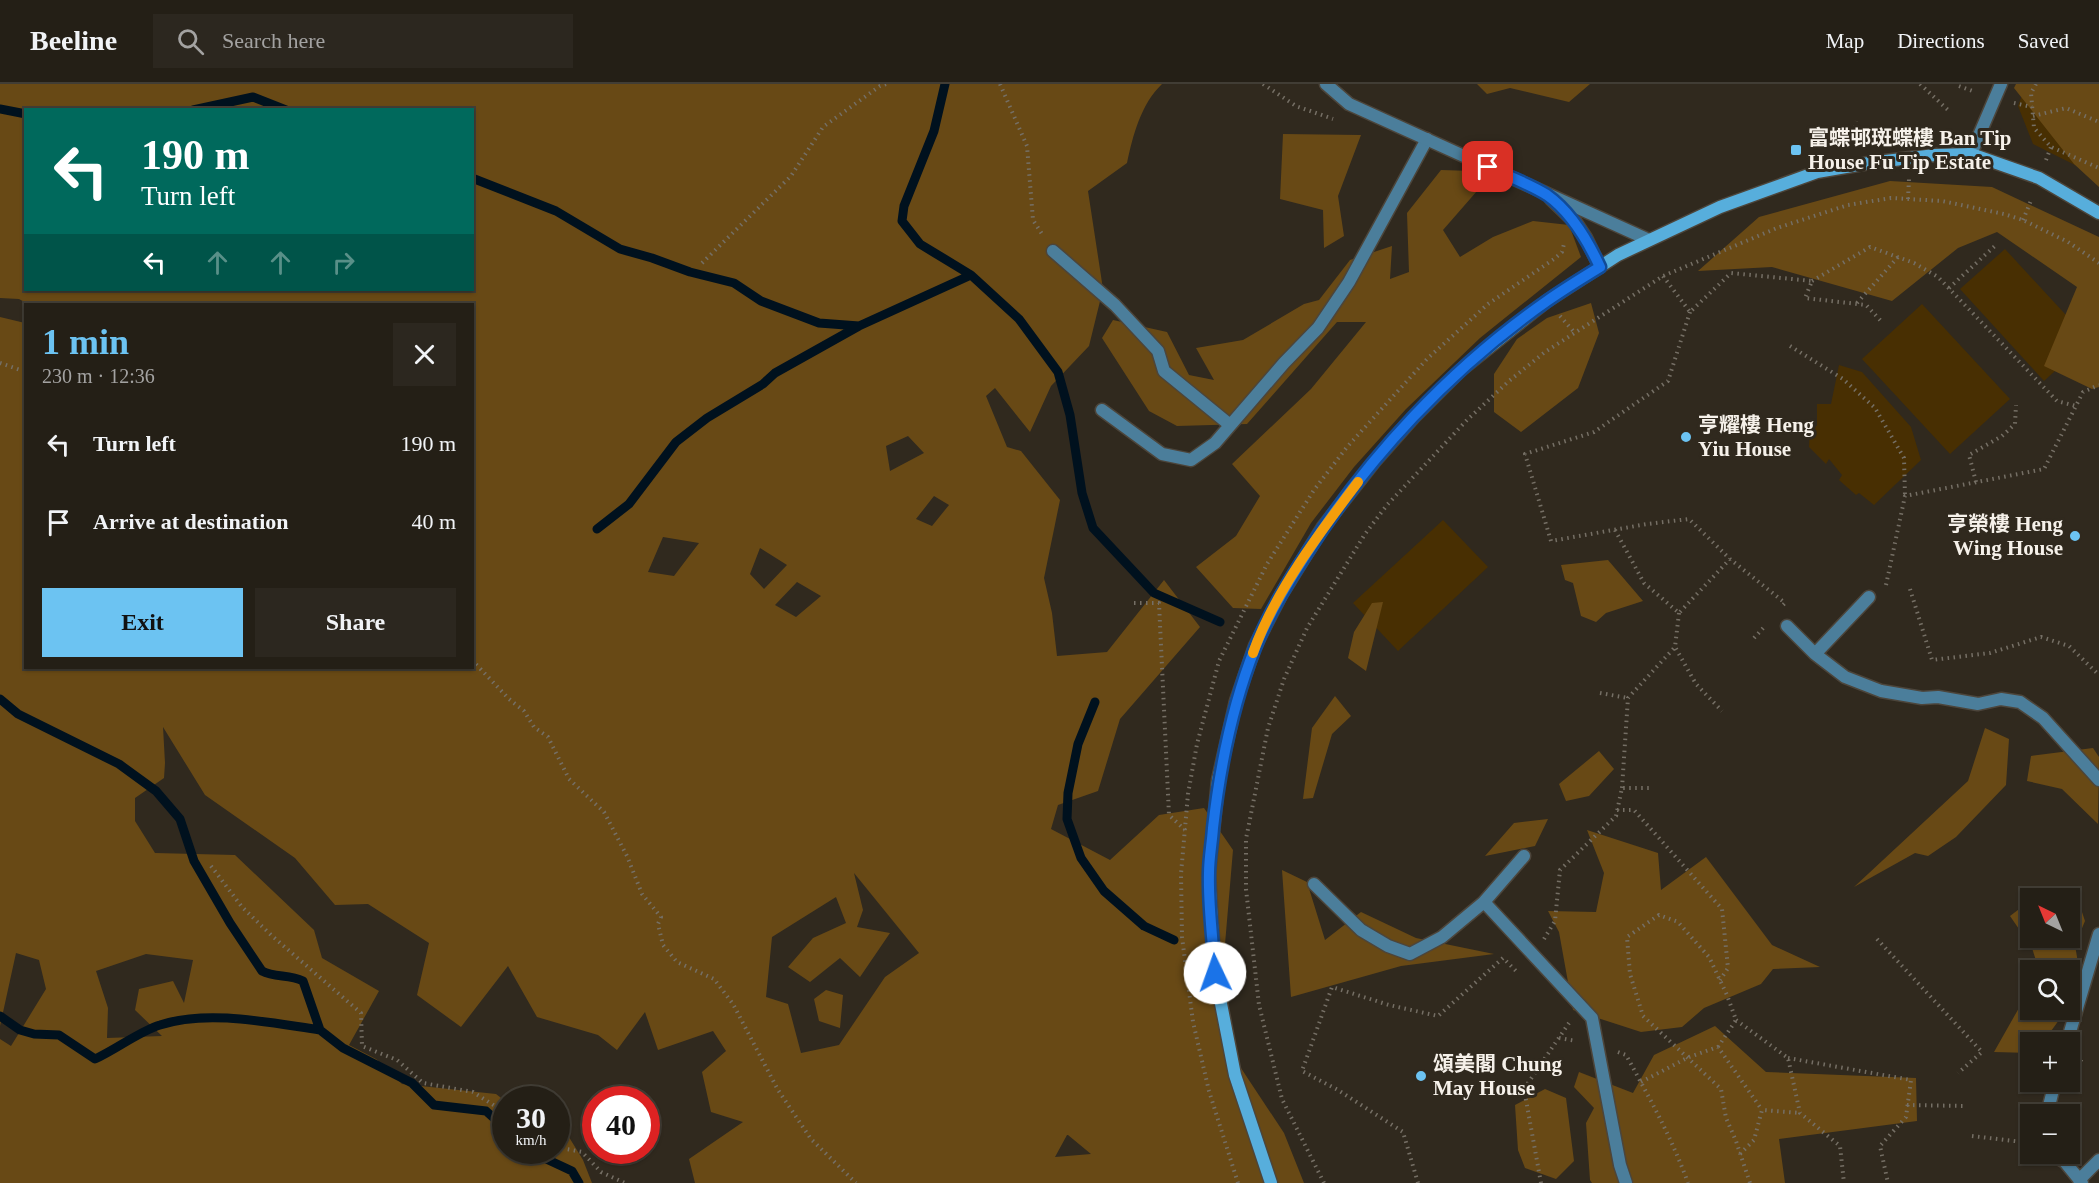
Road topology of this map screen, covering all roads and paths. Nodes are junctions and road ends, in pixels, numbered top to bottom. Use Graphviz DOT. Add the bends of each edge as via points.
graph roads {
  1 [pos="886,84"];
  2 [pos="1000,84"];
  3 [pos="1326,84"];
  4 [pos="1920,84"];
  5 [pos="2001,84"];
  6 [pos="2036,84"];
  7 [pos="1948,110"];
  8 [pos="2033,116"];
  9 [pos="1856,121"];
  10 [pos="2099,122"];
  11 [pos="1854,133"];
  12 [pos="1427,139"];
  13 [pos="1971,154"];
  14 [pos="2099,168"];
  15 [pos="1548,196"];
  16 [pos="2099,213"];
  17 [pos="1565,238"];
  18 [pos="1649,240"];
  19 [pos="1997,244"];
  20 [pos="1053,251"];
  21 [pos="1898,257"];
  22 [pos="702,262"];
  23 [pos="2099,263"];
  24 [pos="1600,267"];
  25 [pos="1663,276"];
  26 [pos="1812,281"];
  27 [pos="1949,288"];
  28 [pos="1857,304"];
  29 [pos="1690,312"];
  30 [pos="1882,322"];
  31 [pos="1790,346"];
  32 [pos="0,363"];
  33 [pos="24,371"];
  34 [pos="2099,385"];
  35 [pos="2016,405"];
  36 [pos="2076,406"];
  37 [pos="1102,410"];
  38 [pos="1230,425"];
  39 [pos="1976,482"];
  40 [pos="1905,496"];
  41 [pos="1615,530"];
  42 [pos="1730,559"];
  43 [pos="1885,589"];
  44 [pos="1910,589"];
  45 [pos="1869,597"];
  46 [pos="1134,603"];
  47 [pos="1785,603"];
  48 [pos="1679,613"];
  49 [pos="1787,626"];
  50 [pos="1675,647"];
  51 [pos="1815,654"];
  52 [pos="474,662"];
  53 [pos="2099,675"];
  54 [pos="1600,693"];
  55 [pos="1628,698"];
  56 [pos="1722,711"];
  57 [pos="2099,780"];
  58 [pos="1622,788"];
  59 [pos="1651,788"];
  60 [pos="1617,810"];
  61 [pos="1185,830"];
  62 [pos="1524,856"];
  63 [pos="211,866"];
  64 [pos="1314,884"];
  65 [pos="1484,902"];
  66 [pos="2099,934"];
  67 [pos="1877,939"];
  68 [pos="1534,955"];
  69 [pos="1524,979"];
  70 [pos="1720,980"];
  71 [pos="1562,1016"];
  72 [pos="1736,1020"];
  73 [pos="2070,1032"];
  74 [pos="1718,1047"];
  75 [pos="1689,1057"];
  76 [pos="1788,1058"];
  77 [pos="1958,1073"];
  78 [pos="492,1104"];
  79 [pos="1907,1105"];
  80 [pos="1965,1106"];
  81 [pos="1762,1110"];
  82 [pos="1800,1113"];
  83 [pos="1972,1136"];
  84 [pos="2020,1142"];
  85 [pos="570,1150"];
  86 [pos="1740,1154"];
  87 [pos="2099,1160"];
  88 [pos="2067,1164"];
  89 [pos="2080,1181"];
  90 [pos="625,1183"];
  91 [pos="856,1183"];
  92 [pos="1238,1183"];
  93 [pos="1271,1183"];
  94 [pos="1324,1183"];
  95 [pos="1418,1183"];
  96 [pos="1541,1183"];
  97 [pos="1626,1183"];
  98 [pos="1688,1183"];
  99 [pos="1750,1183"];
  100 [pos="1844,1183"];
  101 [pos="1888,1183"];
  1 -- 22 [label="path" via="823,127 791,176"];
  2 -- 20 [label="path" via="1027,146 1034,220"];
  3 -- 12 [label="street" via="1349,104"];
  4 -- 7 [label="path"];
  5 -- 13 [label="street"];
  6 -- 8 [label="path" via="2031,93"];
  8 -- 10 [label="path" via="2066,108"];
  8 -- 14 [label="path" via="2034,128 2051,147"];
  9 -- 11 [label="path"];
  12 -- 15 [label="street"];
  12 -- 38 [label="street" via="1349,282 1318,328"];
  13 -- 16 [label="street" via="2039,178"];
  13 -- 18 [label="street" via="1935,155 1817,172 1720,207"];
  15 -- 18 [label="street"];
  15 -- 24 [label="street" via="1576,224"];
  17 -- 61 [label="path" via="1562,252 1488,304 1427,359 1347,447 1296,518 1256,583 1220,661 1197,744"];
  18 -- 24 [label="street"];
  19 -- 27 [label="path"];
  20 -- 38 [label="street" via="1115,305 1158,351 1164,371"];
  21 -- 26 [label="path" via="1870,247"];
  21 -- 27 [label="path" via="1938,277"];
  21 -- 28 [label="path"];
  23 -- 25 [label="path" via="2068,242 2004,214 1942,201 1891,198 1848,205 1777,228"];
  24 -- 93 [label="street" via="1502,335 1413,418 1323,527 1255,646 1236,701 1218,780 1209,874 1215,973 1235,1075"];
  25 -- 29 [label="path"];
  25 -- 94 [label="path" via="1574,332 1509,381 1411,478 1365,534 1307,628 1284,679 1268,728 1246,839 1246,889 1259,1005 1282,1099"];
  26 -- 28 [label="path" via="1805,298"];
  26 -- 29 [label="path" via="1731,273"];
  27 -- 36 [label="path" via="2057,401"];
  28 -- 30 [label="path" via="1866,305"];
  29 -- 41 [label="path" via="1668,381 1594,432 1525,454 1551,541"];
  31 -- 40 [label="path" via="1843,379 1875,408 1904,458"];
  32 -- 33 [label="path"];
  34 -- 36 [label="path" via="2083,392"];
  35 -- 39 [label="path" via="2014,424 2002,436 1969,454"];
  36 -- 39 [label="path" via="2044,469"];
  37 -- 38 [label="street" via="1162,454 1191,460 1215,443"];
  39 -- 40 [label="path"];
  40 -- 43 [label="path"];
  41 -- 42 [label="path" via="1689,519"];
  41 -- 48 [label="path" via="1644,583"];
  42 -- 47 [label="path"];
  42 -- 48 [label="path"];
  44 -- 53 [label="path" via="1932,660 1989,653 2041,637 2069,646"];
  45 -- 51 [label="street"];
  46 -- 61 [label="path" via="1159,603 1169,815"];
  48 -- 50 [label="path"];
  49 -- 51 [label="street"];
  50 -- 55 [label="path"];
  50 -- 56 [label="path" via="1696,684"];
  51 -- 57 [label="street" via="1845,677 1881,691 1978,704 2001,699 2020,702 2043,718"];
  52 -- 91 [label="path" via="524,711 534,727 548,736 569,779 604,812 642,894 661,917 658,924 663,945 677,962 714,980 733,1004 778,1090 811,1139"];
  54 -- 55 [label="path"];
  55 -- 58 [label="path"];
  58 -- 59 [label="path"];
  58 -- 60 [label="path"];
  60 -- 68 [label="path" via="1616,816 1560,870 1555,921"];
  60 -- 70 [label="path" via="1634,810 1722,909 1728,968"];
  61 -- 92 [label="path" via="1182,937 1193,1022 1209,1091"];
  62 -- 65 [label="street"];
  63 -- 78 [label="path" via="242,907 362,1013 362,1046 397,1060 423,1083 473,1092"];
  64 -- 65 [label="street" via="1361,930 1410,954 1443,937"];
  65 -- 68 [label="street"];
  66 -- 73 [label="street"];
  67 -- 77 [label="path" via="1982,1052"];
  68 -- 97 [label="street" via="1592,1018"];
  69 -- 95 [label="path" via="1503,958 1438,1016 1332,987 1302,1071 1402,1132"];
  70 -- 72 [label="path"];
  70 -- 75 [label="path" via="1709,957 1678,922 1659,915 1627,937 1630,974 1643,1016"];
  71 -- 96 [label="path" via="1570,1024 1524,1089"];
  72 -- 74 [label="path"];
  72 -- 76 [label="path"];
  74 -- 75 [label="path"];
  74 -- 81 [label="path"];
  75 -- 86 [label="path" via="1721,1089 1726,1118"];
  75 -- 98 [label="path" via="1641,1082"];
  76 -- 79 [label="path" via="1911,1080"];
  76 -- 82 [label="path"];
  79 -- 80 [label="path"];
  79 -- 101 [label="path" via="1906,1117 1880,1146"];
  81 -- 82 [label="path"];
  81 -- 86 [label="path" via="1754,1140"];
  82 -- 100 [label="path" via="1840,1146"];
  83 -- 84 [label="path"];
  85 -- 90 [label="path" via="582,1152 601,1172"];
  86 -- 99 [label="path"];
  87 -- 89 [label="street"];
  88 -- 89 [label="street"];
}
